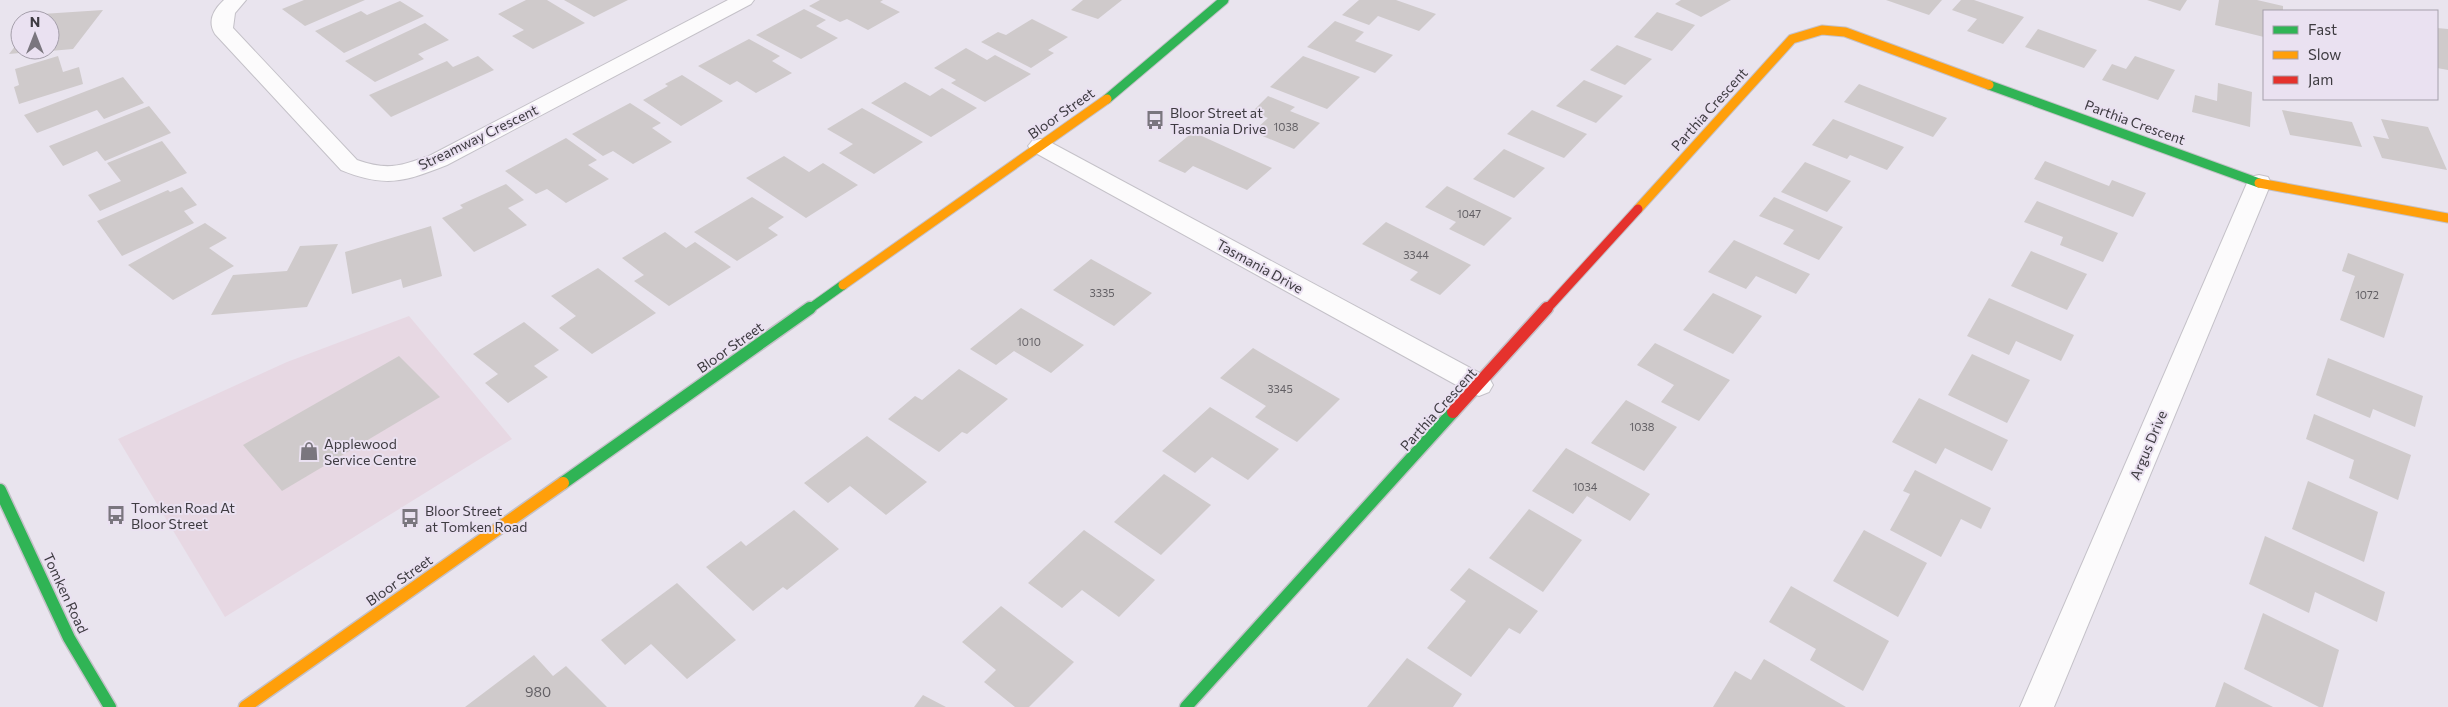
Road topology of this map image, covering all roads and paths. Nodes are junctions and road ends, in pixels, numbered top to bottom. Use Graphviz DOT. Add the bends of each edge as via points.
graph roads {
  1 [pos="236,0"];
  2 [pos="744,0"];
  3 [pos="1224,0"];
  4 [pos="1040,146"];
  5 [pos="2259,183"];
  6 [pos="2448,218"];
  7 [pos="1480,386"];
  8 [pos="0,490"];
  9 [pos="110,707"];
  10 [pos="245,707"];
  11 [pos="1186,707"];
  12 [pos="2036,707"];
  1 -- 2 [label="street, Streamway Crescent" via="226,8 221,18 223,29 349,164 368,173 394,173 439,160"];
  3 -- 4 [label="street, Bloor Street" via="1139,74"];
  4 -- 7 [label="street, Tasmania Drive"];
  4 -- 10 [label="street, Bloor Street"];
  5 -- 6 [label="street, Parthia Crescent"];
  5 -- 7 [label="street, Parthia Crescent" via="1845,32 1822,30 1792,39"];
  5 -- 12 [label="street, Argus Drive"];
  7 -- 11 [label="street, Parthia Crescent"];
  8 -- 9 [label="street, Tomken Road" via="69,638"];
}
